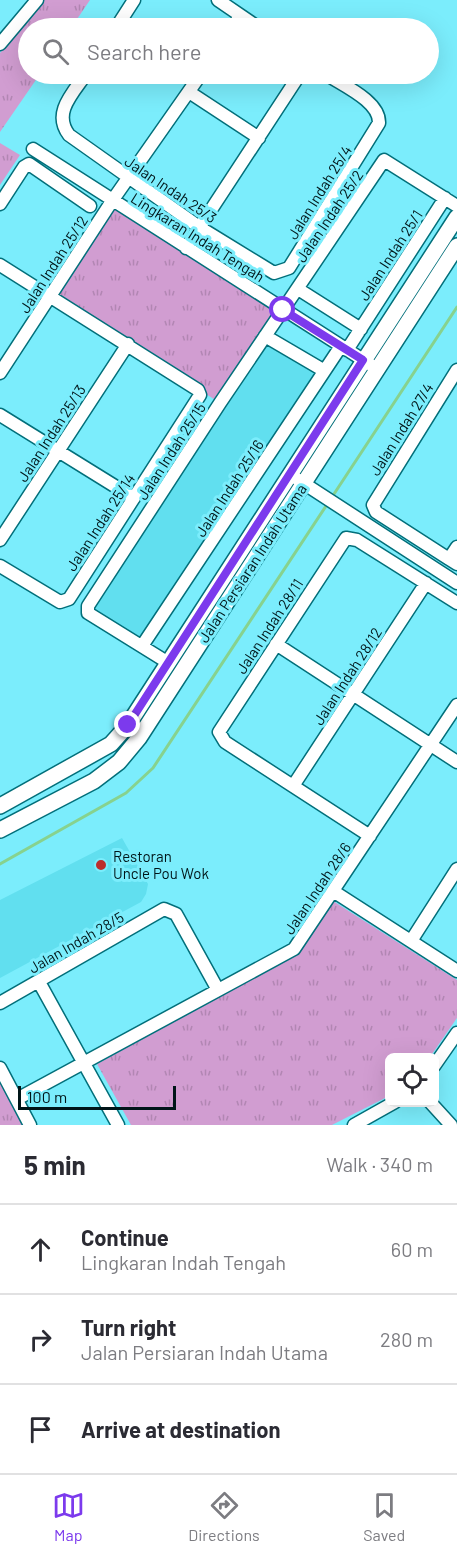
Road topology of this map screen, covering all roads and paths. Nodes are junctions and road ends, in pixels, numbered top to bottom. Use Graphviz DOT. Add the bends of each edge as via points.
graph roads {
  1 [pos="37,0"];
  2 [pos="134,0"];
  3 [pos="218,0"];
  4 [pos="240,16"];
  5 [pos="22,18"];
  6 [pos="122,18"];
  7 [pos="243,18"];
  8 [pos="18,23"];
  9 [pos="0,44"];
  10 [pos="79,84"];
  11 [pos="194,84"];
  12 [pos="294,84"];
  13 [pos="341,84"];
  14 [pos="189,92"];
  15 [pos="259,138"];
  16 [pos="33,149"];
  17 [pos="128,179"];
  18 [pos="445,198"];
  19 [pos="112,201"];
  20 [pos="0,204"];
  21 [pos="90,206"];
  22 [pos="457,206"];
  23 [pos="457,217"];
  24 [pos="199,227"];
  25 [pos="457,246"];
  26 [pos="186,248"];
  27 [pos="0,265"];
  28 [pos="274,273"];
  29 [pos="298,289"];
  30 [pos="51,295"];
  31 [pos="283,310"];
  32 [pos="361,329"];
  33 [pos="265,336"];
  34 [pos="128,344"];
  35 [pos="344,348"];
  36 [pos="363,360"];
  37 [pos="378,369"];
  38 [pos="323,370"];
  39 [pos="457,370"];
  40 [pos="0,373"];
  41 [pos="452,387"];
  42 [pos="0,415"];
  43 [pos="58,452"];
  44 [pos="290,474"];
  45 [pos="304,483"];
  46 [pos="134,498"];
  47 [pos="0,540"];
  48 [pos="457,547"];
  49 [pos="453,562"];
  50 [pos="0,566"];
  51 [pos="426,583"];
  52 [pos="457,583"];
  53 [pos="457,603"];
  54 [pos="276,644"];
  55 [pos="142,646"];
  56 [pos="167,662"];
  57 [pos="353,695"];
  58 [pos="457,705"];
  59 [pos="431,746"];
  60 [pos="457,762"];
  61 [pos="293,786"];
  62 [pos="0,806"];
  63 [pos="0,830"];
  64 [pos="370,836"];
  65 [pos="457,869"];
  66 [pos="333,891"];
  67 [pos="411,941"];
  68 [pos="457,971"];
  69 [pos="39,982"];
  70 [pos="218,990"];
  71 [pos="0,1003"];
  72 [pos="457,1032"];
  73 [pos="439,1060"];
  74 [pos="85,1063"];
  75 [pos="0,1068"];
  76 [pos="17,1099"];
  77 [pos="386,1107"];
  78 [pos="435,1107"];
  79 [pos="30,1125"];
  80 [pos="118,1125"];
  81 [pos="354,1125"];
  82 [pos="451,1125"];
  1 -- 5 [label="street"];
  2 -- 6 [label="street"];
  3 -- 4 [label="street"];
  4 -- 7 [label="street"];
  8 -- 9 [label="street"];
  10 -- 17 [label="street, Jalan Indah 25/3" via="64,106 61,120 69,135"];
  11 -- 14 [label="street, Jalan Indah 25/12"];
  12 -- 15 [label="street"];
  13 -- 28 [label="street, Jalan Indah 25/4" via="374,106 379,123 290,268"];
  14 -- 15 [label="street"];
  14 -- 17 [label="street, Jalan Indah 25/12"];
  15 -- 24 [label="street"];
  16 -- 19 [label="street, Lingkaran Indah Tengah"];
  17 -- 19 [label="street, Jalan Indah 25/12"];
  17 -- 24 [label="street, Jalan Indah 25/3"];
  18 -- 22 [label="street"];
  18 -- 29 [label="street, Jalan Indah 25/2" via="384,160"];
  18 -- 32 [label="street, Jalan Indah 25/1"];
  19 -- 26 [label="street, Lingkaran Indah Tengah"];
  19 -- 30 [label="street, Jalan Indah 25/12"];
  20 -- 21 [label="street" via="29,164"];
  23 -- 36 [label="main road, Jalan Persiaran Indah Utama"];
  24 -- 26 [label="street"];
  24 -- 28 [label="street, Jalan Indah 25/3"];
  25 -- 37 [label="main road, Jalan Persiaran Indah Utama"];
  26 -- 31 [label="street, Lingkaran Indah Tengah"];
  27 -- 30 [label="street"];
  29 -- 31 [label="street, Jalan Indah 25/2"];
  29 -- 32 [label="street"];
  30 -- 34 [label="street"];
  30 -- 40 [label="street, Jalan Indah 25/12"];
  31 -- 33 [label="street, Jalan Indah 25/15"];
  31 -- 35 [label="street, Lingkaran Indah Tengah"];
  32 -- 35 [label="street, Jalan Indah 25/1"];
  33 -- 38 [label="street"];
  33 -- 55 [label="street, Jalan Indah 25/15" via="87,611"];
  34 -- 43 [label="street, Jalan Indah 25/13"];
  34 -- 46 [label="street, Jalan Indah 25/14" via="200,394"];
  35 -- 36 [label="street, Lingkaran Indah Tengah"];
  35 -- 38 [label="street, Jalan Indah 25/16"];
  36 -- 37 [label="street, Lingkaran Indah Tengah"];
  36 -- 44 [label="main road, Jalan Persiaran Indah Utama"];
  37 -- 45 [label="main road, Jalan Persiaran Indah Utama"];
  38 -- 55 [label="street, Jalan Indah 25/16"];
  39 -- 41 [label="street, Jalan Indah 27/4"];
  41 -- 49 [label="street, Jalan Indah 27/4" via="373,505 376,512"];
  42 -- 43 [label="street"];
  43 -- 46 [label="street"];
  43 -- 47 [label="street, Jalan Indah 25/13"];
  44 -- 45 [label="street"];
  44 -- 56 [label="main road, Jalan Persiaran Indah Utama"];
  45 -- 52 [label="street"];
  45 -- 63 [label="main road, Jalan Persiaran Indah Utama" via="139,738 119,762 94,781"];
  46 -- 50 [label="street, Jalan Indah 25/14" via="64,602"];
  48 -- 49 [label="street"];
  51 -- 53 [label="street"];
  51 -- 54 [label="street, Jalan Indah 28/11" via="357,540 346,538"];
  51 -- 57 [label="street, Jalan Indah 28/12"];
  54 -- 57 [label="street"];
  54 -- 61 [label="street, Jalan Indah 28/11" via="219,732 225,742"];
  55 -- 56 [label="street"];
  56 -- 62 [label="main road, Jalan Persiaran Indah Utama" via="128,725 111,744"];
  57 -- 59 [label="street"];
  57 -- 61 [label="street, Jalan Indah 28/12"];
  58 -- 59 [label="street, Jalan Indah 28/6"];
  59 -- 60 [label="street"];
  59 -- 64 [label="street, Jalan Indah 28/6"];
  61 -- 64 [label="street"];
  64 -- 66 [label="street, Jalan Indah 28/6"];
  65 -- 67 [label="street"];
  66 -- 67 [label="street"];
  66 -- 70 [label="street, Jalan Indah 28/6" via="294,949"];
  67 -- 68 [label="street"];
  69 -- 70 [label="street, Jalan Indah 28/5" via="168,909 176,914"];
  69 -- 71 [label="street, Jalan Indah 28/5"];
  69 -- 74 [label="street"];
  70 -- 74 [label="street, Jalan Indah 28/6"];
  72 -- 73 [label="street"];
  74 -- 76 [label="street, Jalan Indah 28/6"];
  74 -- 80 [label="street"];
  75 -- 76 [label="street"];
  76 -- 79 [label="street"];
  77 -- 81 [label="street"];
  78 -- 82 [label="street"];
}
